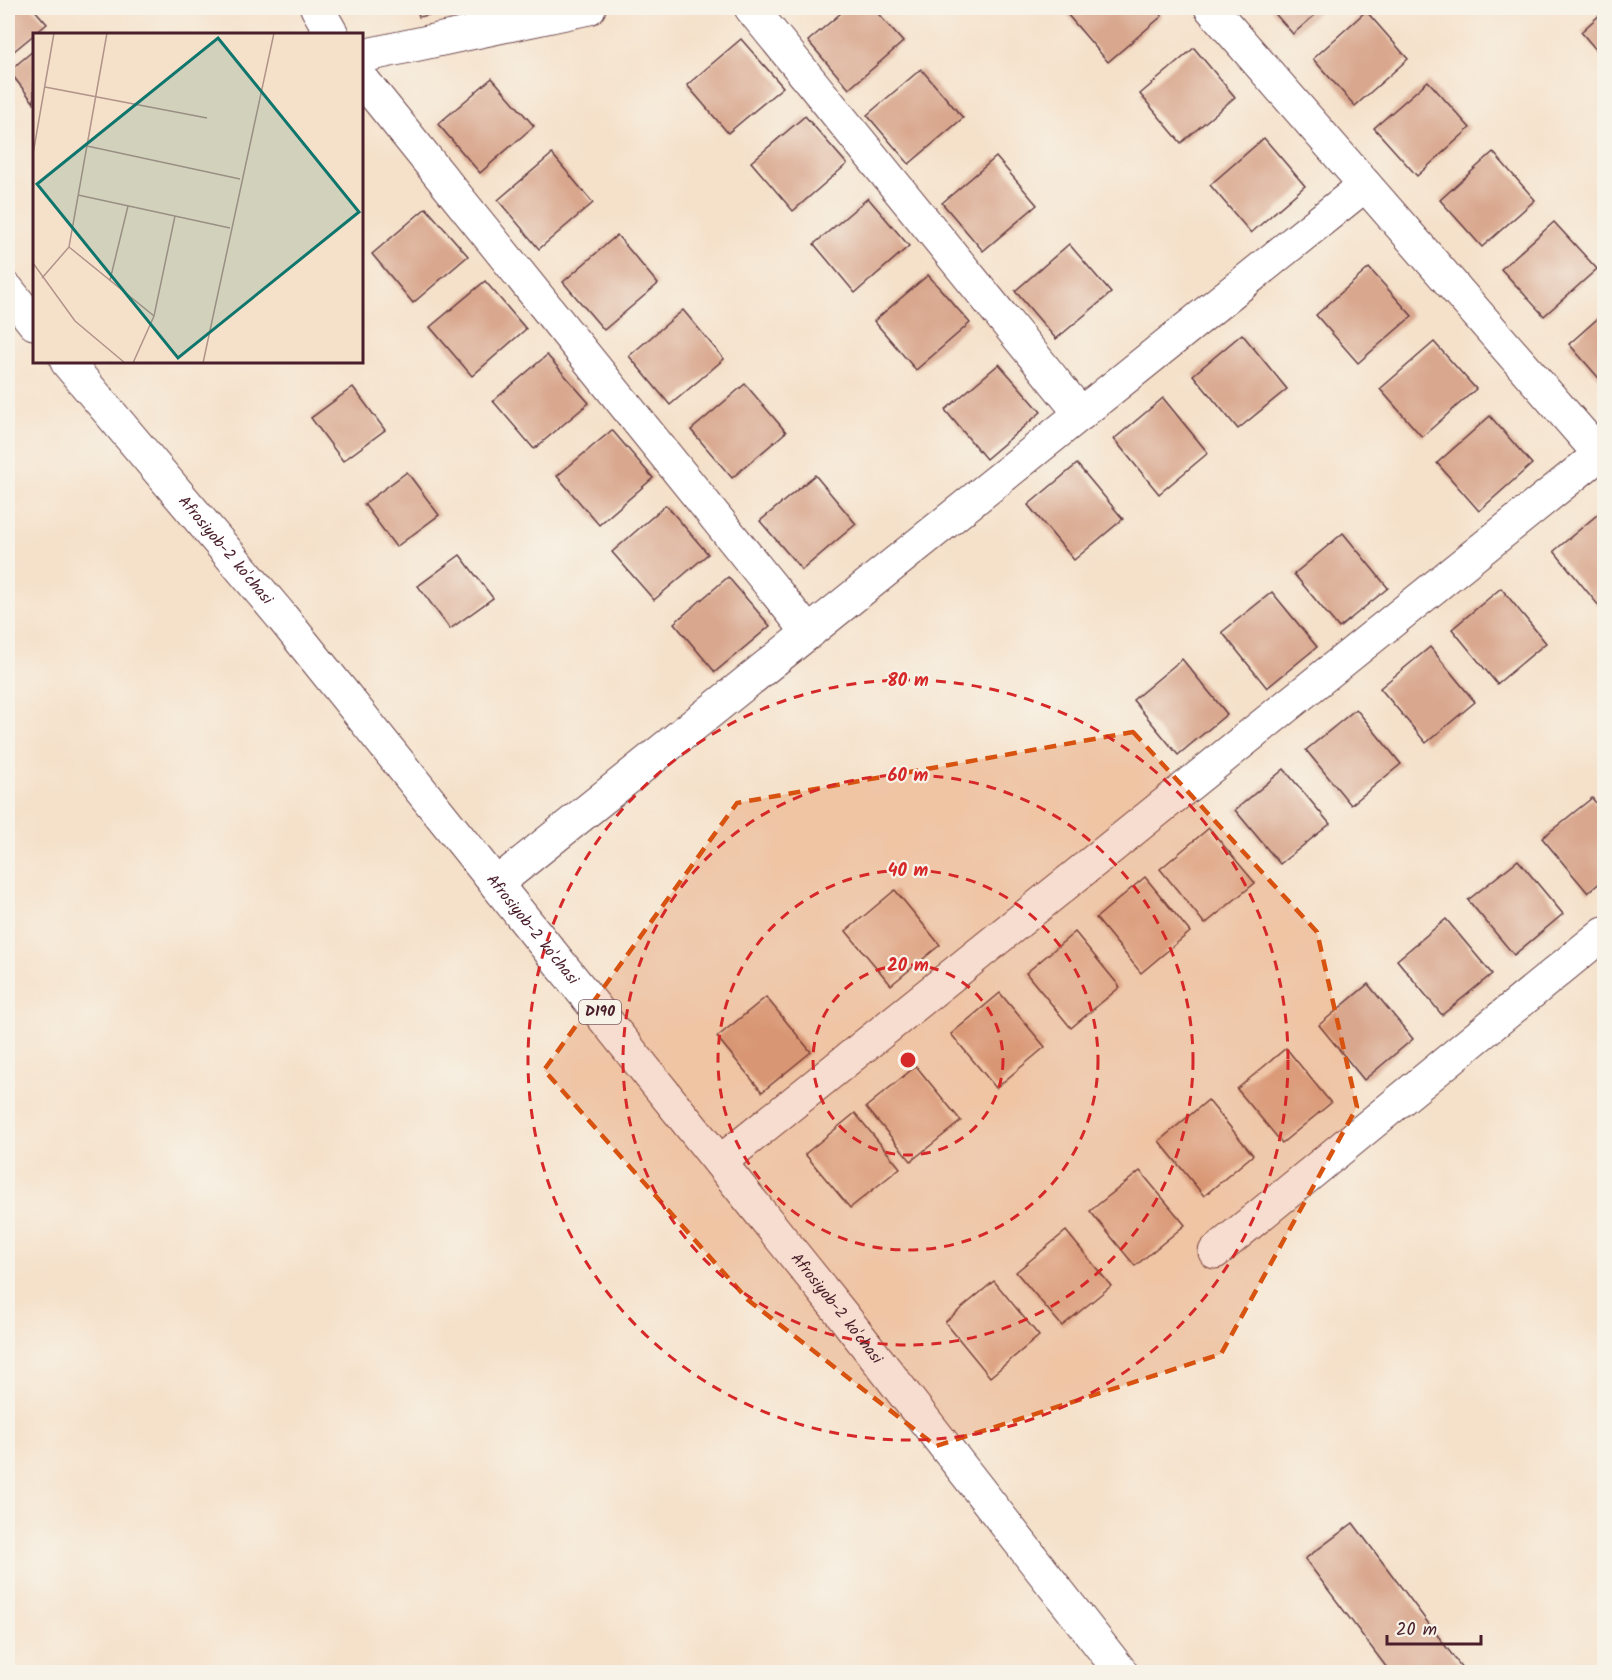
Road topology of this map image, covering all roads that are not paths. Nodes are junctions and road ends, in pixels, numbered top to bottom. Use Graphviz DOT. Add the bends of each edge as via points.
graph roads {
  1 [pos="317,8"];
  2 [pos="589,8"];
  3 [pos="752,8"];
  4 [pos="1211,8"];
  5 [pos="331,33"];
  6 [pos="363,56"];
  7 [pos="363,80"];
  8 [pos="1365,185"];
  9 [pos="8,290"];
  10 [pos="33,322"];
  11 [pos="68,363"];
  12 [pos="1081,414"];
  13 [pos="1602,456"];
  14 [pos="809,633"];
  15 [pos="496,884"];
  16 [pos="1605,933"];
  17 [pos="720,1162"];
  18 [pos="1215,1252"];
  19 [pos="1121,1672"];
  1 -- 5 [label="street"];
  2 -- 6 [label="street"];
  3 -- 12 [label="street"];
  4 -- 8 [label="street"];
  7 -- 14 [label="street"];
  8 -- 12 [label="street"];
  8 -- 13 [label="street"];
  9 -- 10 [label="street"];
  11 -- 15 [label="street, Afrosiyob-2 ko'chasi / D190" via="282,617"];
  12 -- 14 [label="street"];
  13 -- 17 [label="street"];
  14 -- 15 [label="street"];
  15 -- 17 [label="street, Afrosiyob-2 ko'chasi / D190"];
  16 -- 18 [label="street"];
  17 -- 19 [label="street, Afrosiyob-2 ko'chasi / D190"];
}
